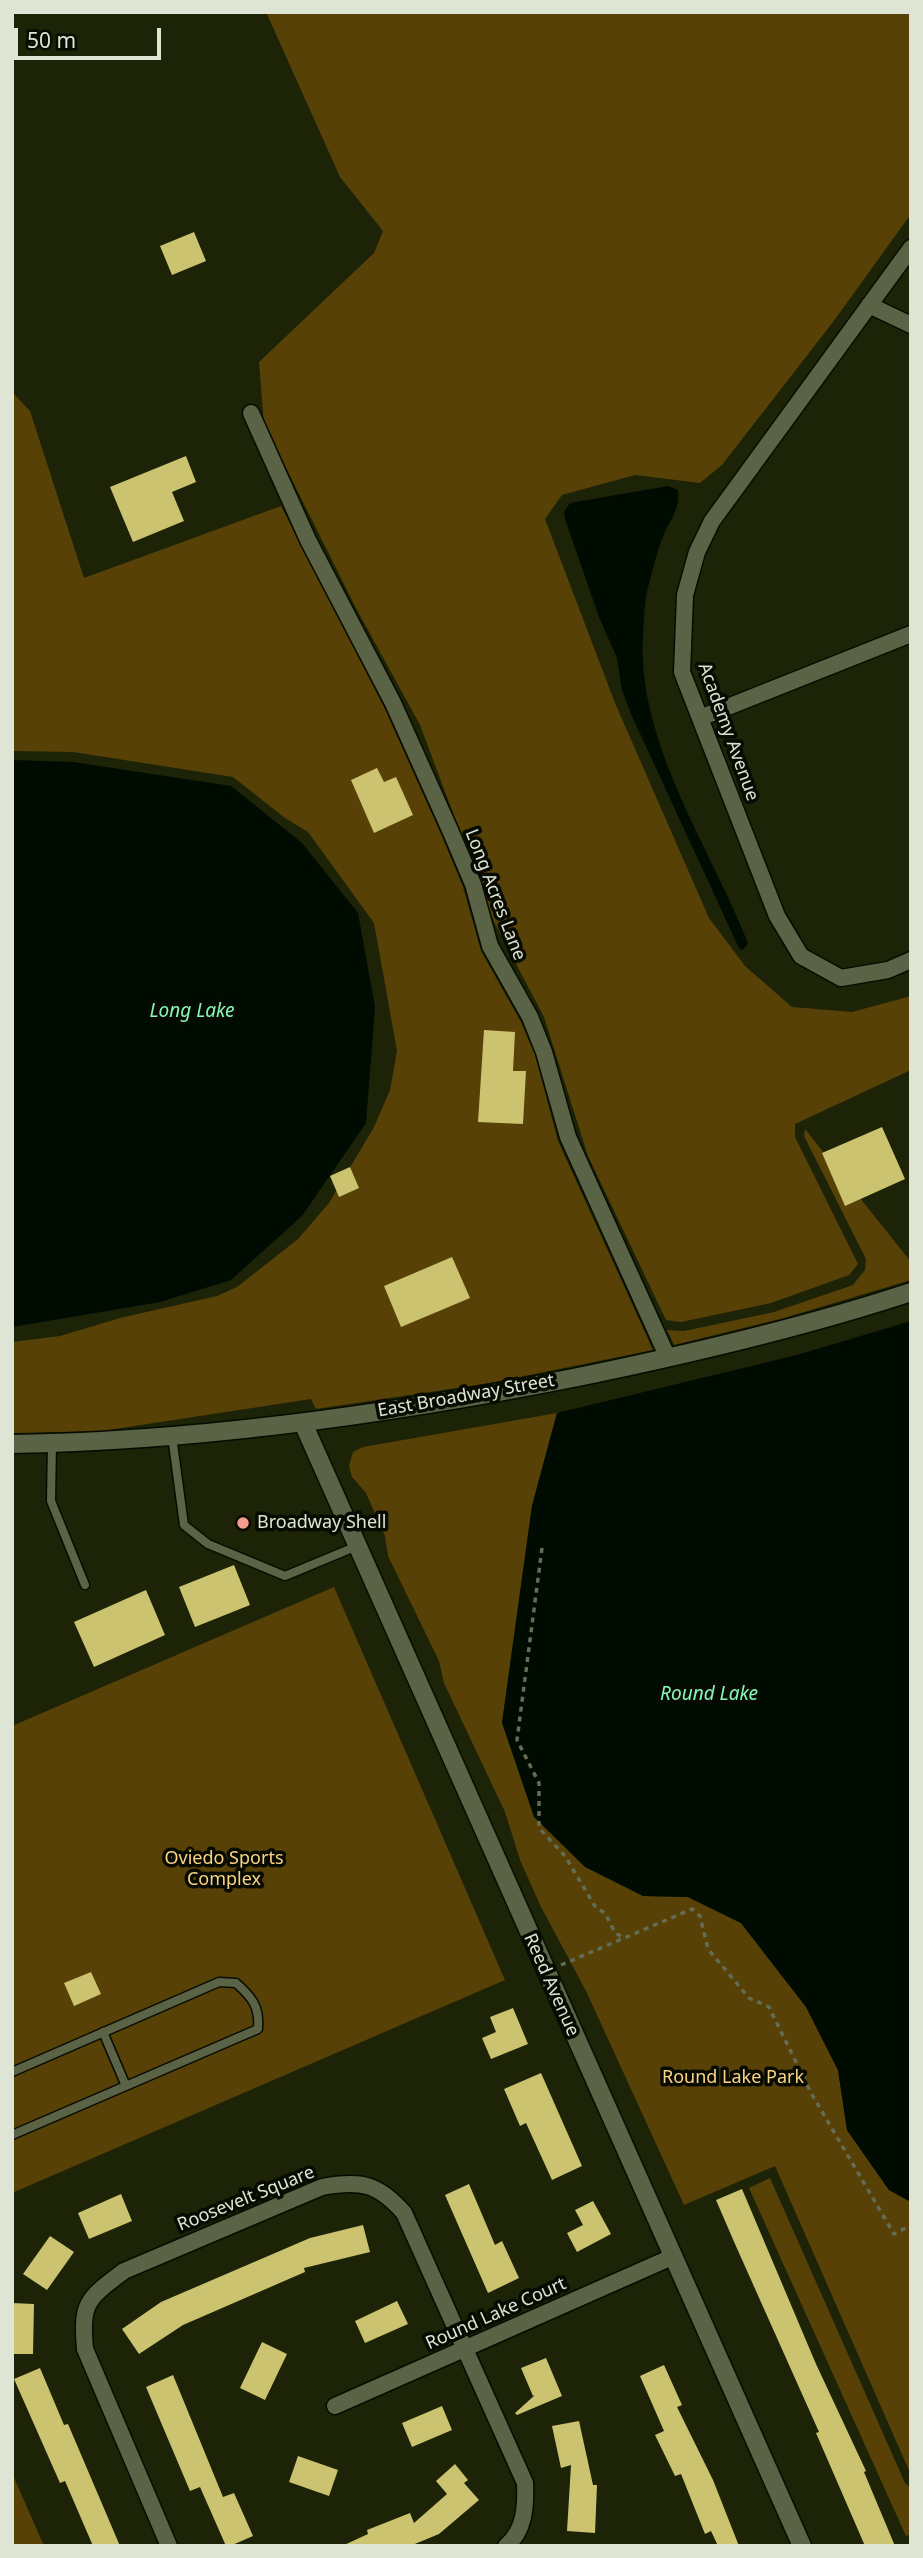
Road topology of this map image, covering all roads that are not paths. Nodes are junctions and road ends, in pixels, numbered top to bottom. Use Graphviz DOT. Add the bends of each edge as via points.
graph roads {
  1 [pos="911,248"];
  2 [pos="869,305"];
  3 [pos="911,326"];
  4 [pos="251,413"];
  5 [pos="911,634"];
  6 [pos="700,718"];
  7 [pos="911,960"];
  8 [pos="911,1292"];
  9 [pos="668,1358"];
  10 [pos="303,1423"];
  11 [pos="172,1436"];
  12 [pos="12,1444"];
  13 [pos="52,1444"];
  14 [pos="357,1546"];
  15 [pos="85,1585"];
  16 [pos="103,2032"];
  17 [pos="12,2072"];
  18 [pos="126,2086"];
  19 [pos="12,2135"];
  20 [pos="672,2257"];
  21 [pos="465,2349"];
  22 [pos="335,2406"];
  23 [pos="169,2546"];
  24 [pos="506,2546"];
  25 [pos="802,2546"];
  1 -- 2 [label="street, Academy Avenue"];
  2 -- 3 [label="street"];
  2 -- 6 [label="street, Academy Avenue" via="712,521 697,552 685,595 682,672"];
  4 -- 9 [label="street, Long Acres Lane" via="308,540 393,702 450,830 473,884 490,946 544,1052 568,1137"];
  5 -- 6 [label="street"];
  6 -- 7 [label="street, Academy Avenue" via="777,916 801,956 841,978 888,970"];
  8 -- 9 [label="street, East Broadway Street"];
  9 -- 10 [label="street, East Broadway Street" via="493,1394"];
  10 -- 11 [label="street, East Broadway Street"];
  10 -- 14 [label="street, Reed Avenue"];
  11 -- 13 [label="street, East Broadway Street"];
  11 -- 14 [label="lane" via="184,1525 208,1544 285,1576"];
  12 -- 13 [label="street, East Broadway Street"];
  13 -- 15 [label="lane" via="51,1501"];
  14 -- 20 [label="street, Reed Avenue"];
  16 -- 17 [label="lane"];
  16 -- 18 [label="lane"];
  16 -- 18 [label="lane" via="219,1982 236,1983 252,1997 259,2015 258,2029"];
  18 -- 19 [label="lane"];
  20 -- 21 [label="street, Round Lake Court"];
  20 -- 25 [label="street, Reed Avenue"];
  21 -- 22 [label="street, Round Lake Court"];
  21 -- 23 [label="street, Roosevelt Square" via="404,2213 388,2195 354,2181 322,2187 124,2271 97,2291 82,2316 85,2349"];
  21 -- 24 [label="street, Roosevelt Square" via="525,2483 526,2512"];
}
